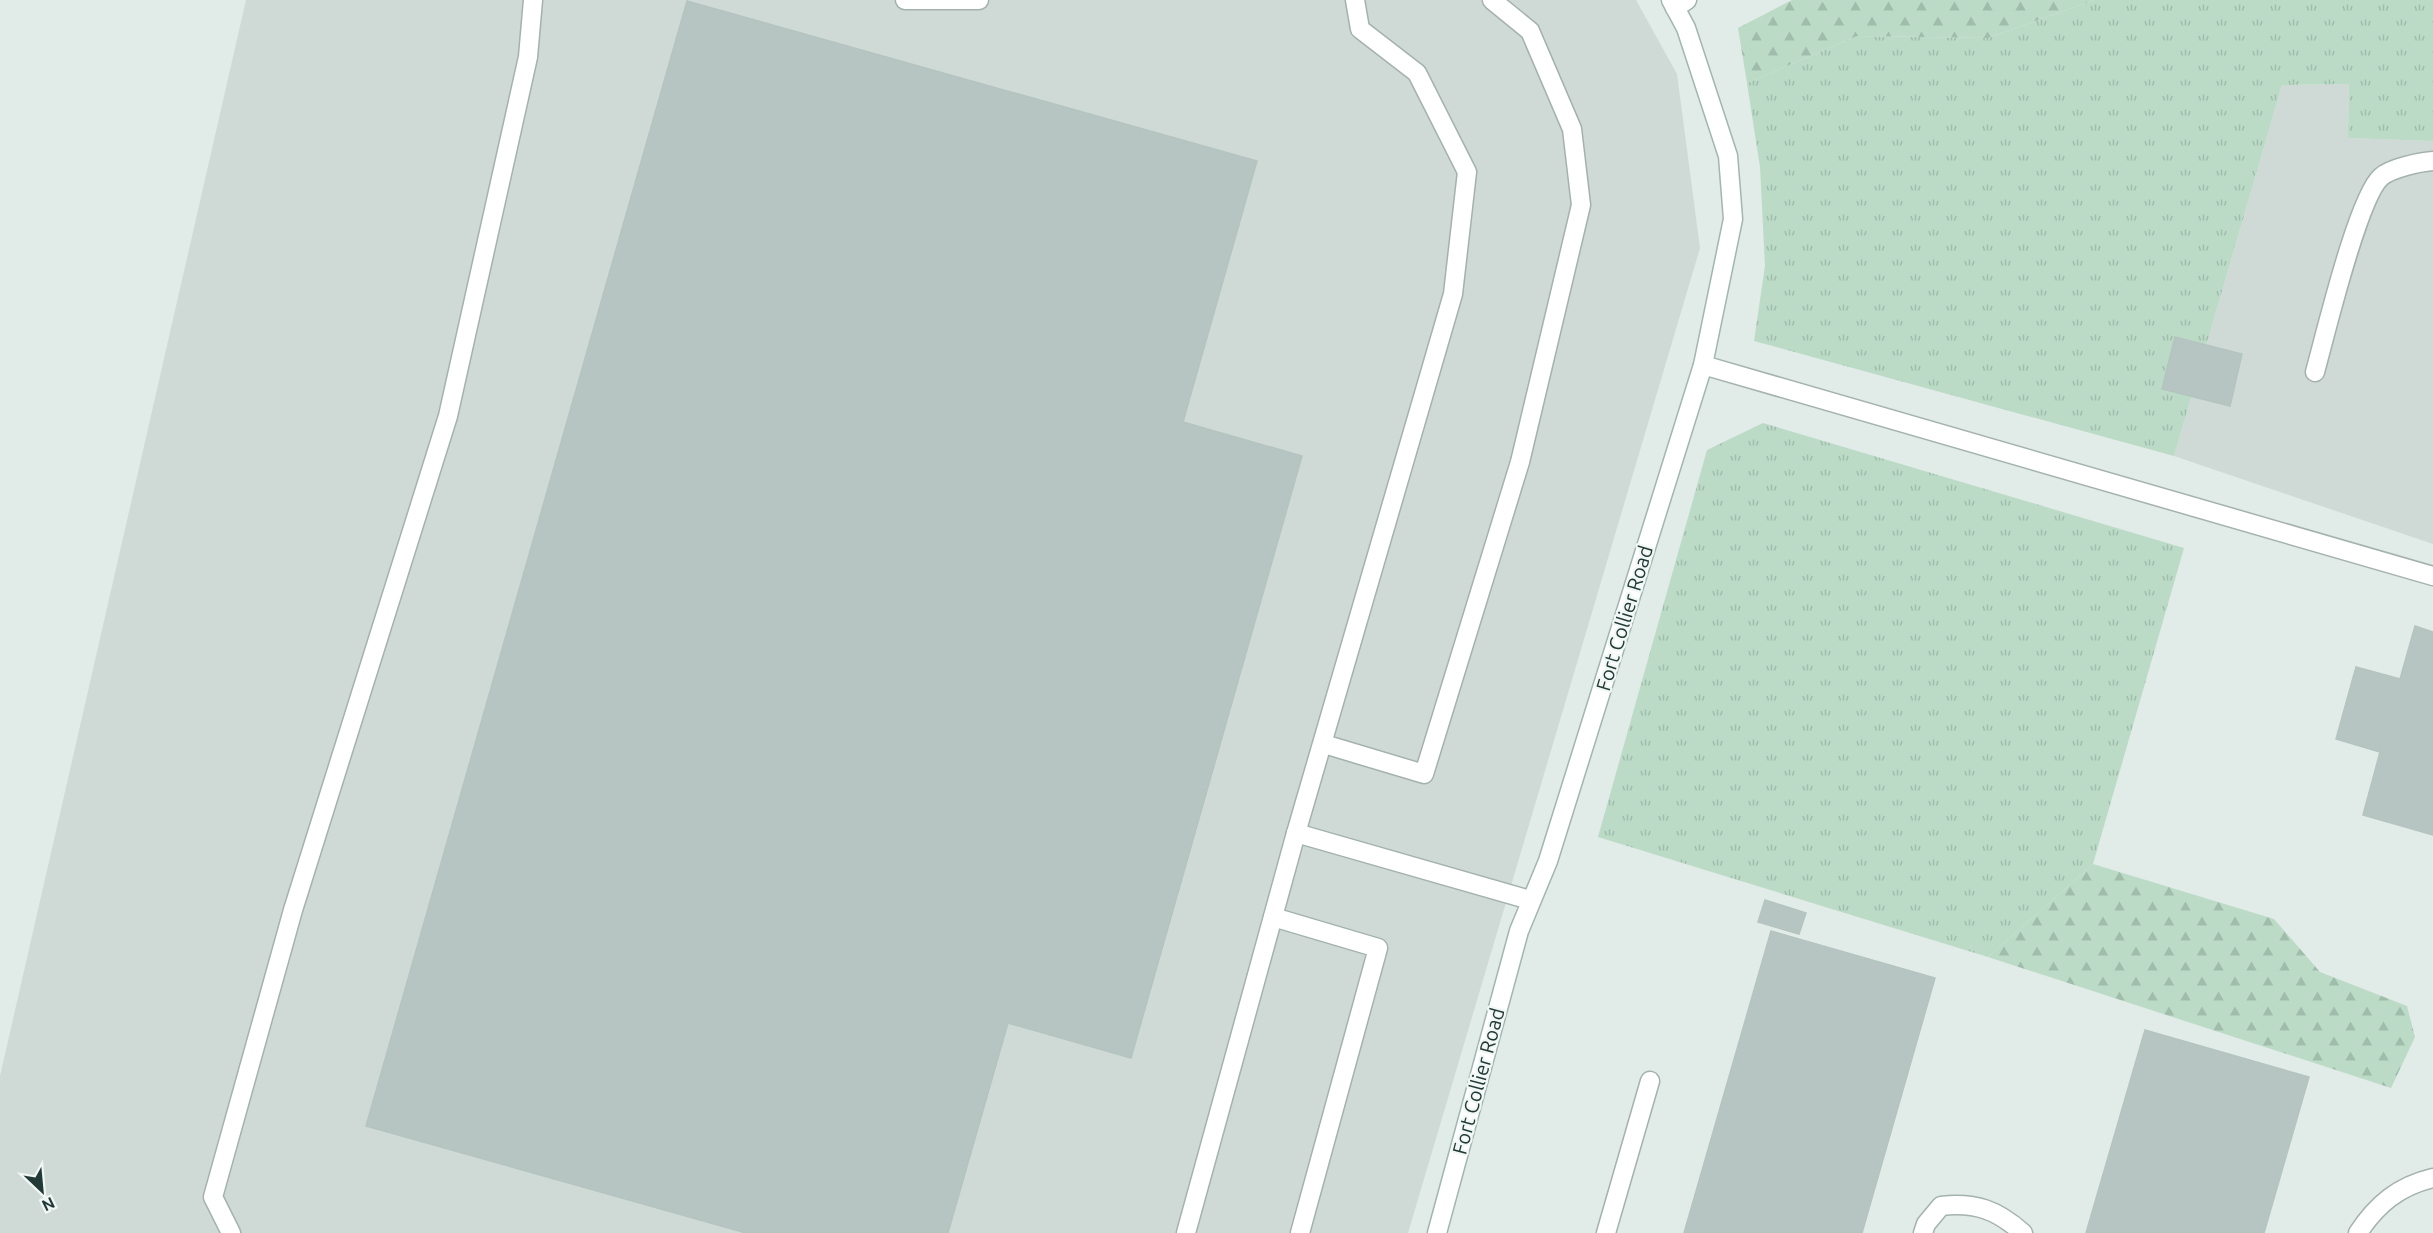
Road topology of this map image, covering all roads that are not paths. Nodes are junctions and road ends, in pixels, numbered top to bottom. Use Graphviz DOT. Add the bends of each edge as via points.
graph roads {
  1 [pos="533,0"];
  2 [pos="905,0"];
  3 [pos="979,0"];
  4 [pos="1356,0"];
  5 [pos="1492,0"];
  6 [pos="1678,3"];
  7 [pos="2433,160"];
  8 [pos="1703,365"];
  9 [pos="2315,372"];
  10 [pos="2433,576"];
  11 [pos="1324,744"];
  12 [pos="1296,833"];
  13 [pos="1530,900"];
  14 [pos="1273,917"];
  15 [pos="1650,1081"];
  16 [pos="2433,1178"];
  17 [pos="231,1233"];
  18 [pos="1186,1233"];
  19 [pos="1300,1233"];
  20 [pos="1437,1233"];
  21 [pos="1606,1233"];
  22 [pos="1923,1233"];
  23 [pos="2023,1233"];
  24 [pos="2358,1233"];
  1 -- 17 [label="street" via="528,57 448,416 293,910 213,1197"];
  2 -- 3 [label="street"];
  4 -- 11 [label="street" via="1360,29 1417,73 1467,172 1453,294"];
  5 -- 11 [label="street" via="1530,31 1568,118 1581,205 1520,462 1424,774"];
  6 -- 8 [label="street, Fort Collier Road" via="1729,166 1733,219"];
  7 -- 9 [label="street" via="2381,177 2362,209"];
  8 -- 10 [label="street"];
  8 -- 13 [label="street, Fort Collier Road" via="1548,861"];
  11 -- 12 [label="street"];
  12 -- 13 [label="street"];
  12 -- 14 [label="street"];
  13 -- 20 [label="street, Fort Collier Road" via="1518,931"];
  14 -- 18 [label="street"];
  14 -- 19 [label="street" via="1378,948"];
  15 -- 21 [label="street"];
  16 -- 24 [label="street" via="2397,1191 2373,1210"];
  22 -- 23 [label="street" via="1941,1206 1966,1203 2004,1216"];
}
